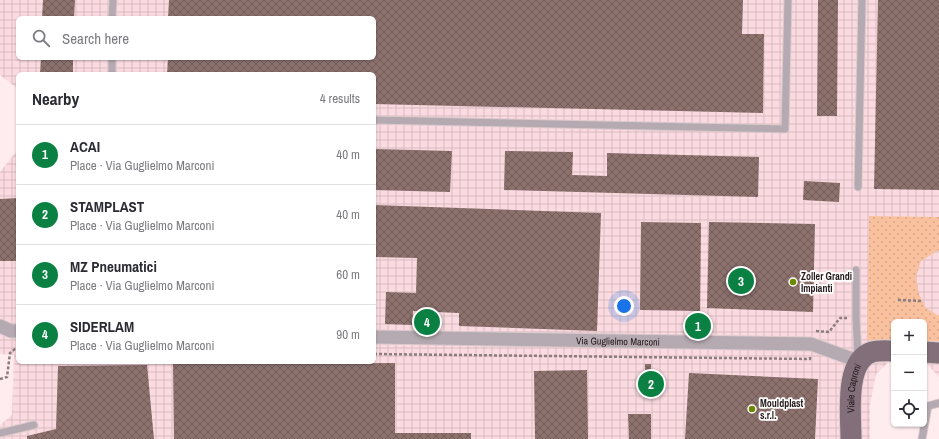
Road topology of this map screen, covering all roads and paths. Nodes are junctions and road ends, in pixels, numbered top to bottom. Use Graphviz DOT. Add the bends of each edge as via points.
graph roads {
  1 [pos="113,0"];
  2 [pos="788,0"];
  3 [pos="862,0"];
  4 [pos="112,16"];
  5 [pos="112,60"];
  6 [pos="112,72"];
  7 [pos="376,120"];
  8 [pos="858,187"];
  9 [pos="856,270"];
  10 [pos="898,300"];
  11 [pos="923,301"];
  12 [pos="0,326"];
  13 [pos="16,331"];
  14 [pos="376,337"];
  15 [pos="16,349"];
  16 [pos="886,351"];
  17 [pos="927,352"];
  18 [pos="939,352"];
  19 [pos="858,361"];
  20 [pos="0,379"];
  21 [pos="939,403"];
  22 [pos="34,425"];
  23 [pos="0,433"];
  24 [pos="851,439"];
  25 [pos="922,439"];
  1 -- 4 [label="lane"];
  2 -- 7 [label="lane" via="785,129"];
  3 -- 8 [label="lane"];
  5 -- 6 [label="lane"];
  9 -- 19 [label="lane"];
  10 -- 11 [label="path"];
  12 -- 13 [label="street"];
  14 -- 19 [label="street, Via Guglielmo Marconi" via="811,344"];
  15 -- 20 [label="path" via="10,353 7,377"];
  16 -- 19 [label="main road, Viale Caproni" via="871,352"];
  17 -- 18 [label="main road"];
  19 -- 24 [label="main road, Viale Caproni" via="851,389"];
  21 -- 25 [label="lane" via="928,406"];
  22 -- 23 [label="lane"];
}
